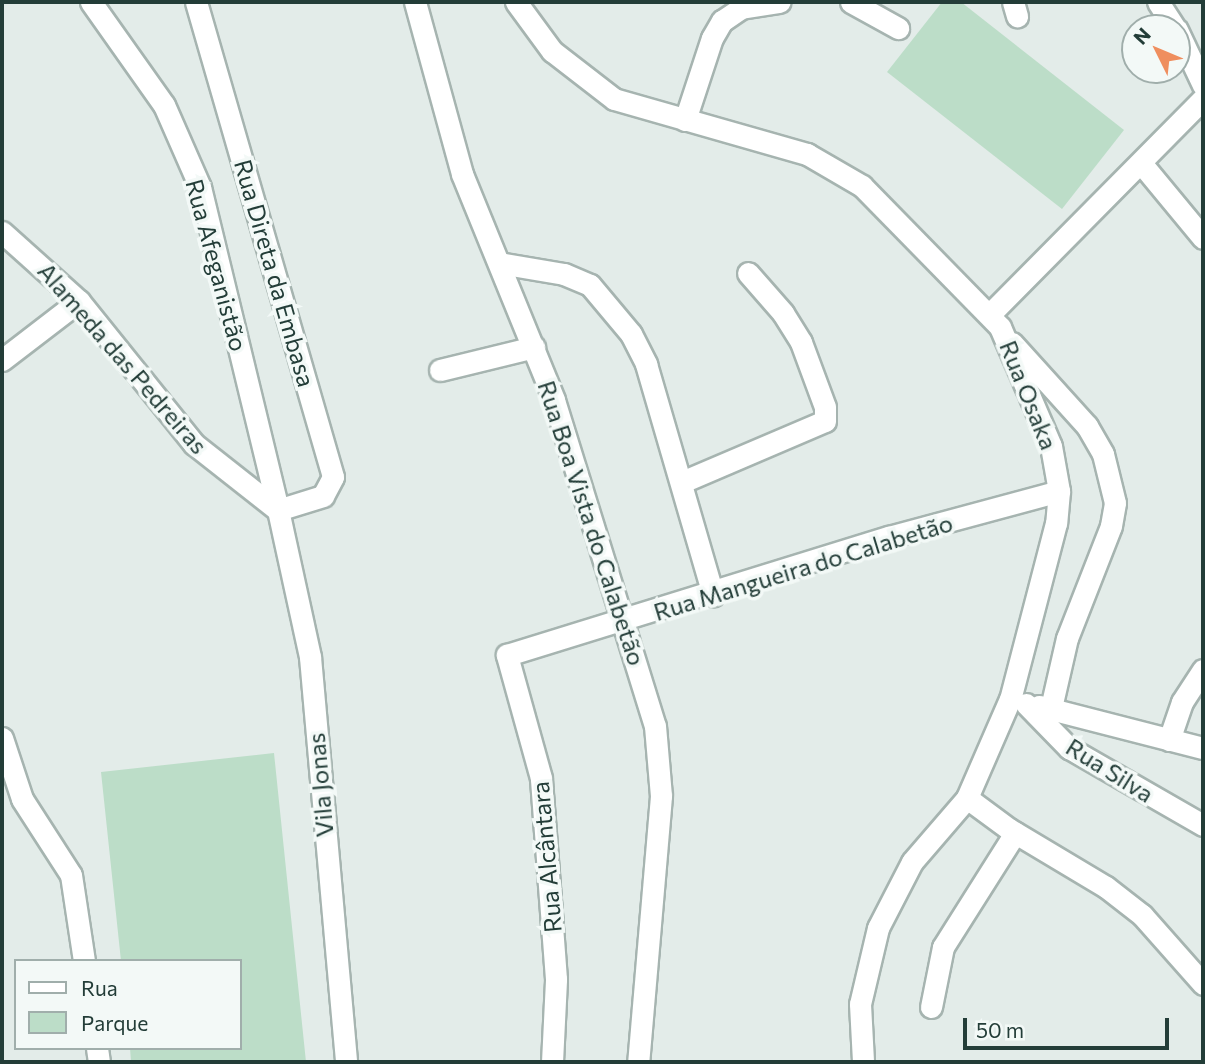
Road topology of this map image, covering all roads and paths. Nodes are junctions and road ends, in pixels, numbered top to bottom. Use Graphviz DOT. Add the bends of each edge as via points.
graph roads {
  1 [pos="91,2"];
  2 [pos="196,2"];
  3 [pos="415,2"];
  4 [pos="516,2"];
  5 [pos="779,2"];
  6 [pos="851,2"];
  7 [pos="898,28"];
  8 [pos="1191,60"];
  9 [pos="1203,85"];
  10 [pos="1203,99"];
  11 [pos="685,120"];
  12 [pos="1141,163"];
  13 [pos="2,232"];
  14 [pos="1203,238"];
  15 [pos="499,263"];
  16 [pos="748,273"];
  17 [pos="79,301"];
  18 [pos="990,314"];
  19 [pos="1008,339"];
  20 [pos="534,347"];
  21 [pos="2,360"];
  22 [pos="440,370"];
  23 [pos="682,482"];
  24 [pos="1059,491"];
  25 [pos="278,510"];
  26 [pos="713,595"];
  27 [pos="623,622"];
  28 [pos="507,656"];
  29 [pos="1203,670"];
  30 [pos="1018,701"];
  31 [pos="1051,708"];
  32 [pos="2,738"];
  33 [pos="1169,740"];
  34 [pos="1203,748"];
  35 [pos="967,798"];
  36 [pos="1203,825"];
  37 [pos="1015,833"];
  38 [pos="84,959"];
  39 [pos="1203,984"];
  40 [pos="932,1007"];
  41 [pos="346,1062"];
  42 [pos="552,1062"];
  43 [pos="638,1062"];
  44 [pos="863,1062"];
  1 -- 25 [label="street, Rua Afeganistão" via="164,105 200,187"];
  2 -- 25 [label="street, Rua Direta da Embasa" via="334,477 323,496"];
  3 -- 15 [label="street, Rua Boa Vista do Calabetão" via="452,141"];
  4 -- 11 [label="street, Rua Osaka" via="552,51 582,78 614,99"];
  5 -- 11 [label="street" via="741,8 722,21"];
  6 -- 7 [label="street"];
  8 -- 9 [label="street"];
  10 -- 12 [label="street"];
  11 -- 18 [label="street, Rua Osaka" via="807,154 846,173"];
  12 -- 14 [label="street"];
  12 -- 18 [label="street"];
  13 -- 17 [label="street, Alameda das Pedreiras"];
  15 -- 20 [label="street, Rua Boa Vista do Calabetão"];
  15 -- 23 [label="street" via="582,281 613,307 646,364"];
  16 -- 23 [label="street" via="801,342 826,416 810,431"];
  17 -- 21 [label="street"];
  17 -- 25 [label="street, Alameda das Pedreiras" via="194,444"];
  18 -- 19 [label="street, Rua Osaka"];
  19 -- 24 [label="street, Rua Osaka" via="1051,446"];
  19 -- 31 [label="street" via="1087,426 1103,454 1114,491 1111,526 1067,638"];
  20 -- 22 [label="street"];
  20 -- 27 [label="street, Rua Boa Vista do Calabetão" via="580,476"];
  23 -- 26 [label="street"];
  24 -- 26 [label="street, Rua Mangueira do Calabetão" via="889,537"];
  24 -- 30 [label="street, Rua Osaka"];
  25 -- 41 [label="street, Vila Jonas" via="310,657"];
  26 -- 27 [label="street, Rua Mangueira do Calabetão"];
  27 -- 28 [label="street, Rua Mangueira do Calabetão"];
  27 -- 43 [label="street, Rua Boa Vista do Calabetão" via="655,726 662,766"];
  28 -- 42 [label="street, Rua Alcântara" via="541,778 556,979"];
  29 -- 33 [label="street" via="1182,702"];
  30 -- 31 [label="street"];
  30 -- 35 [label="street, Rua Osaka"];
  30 -- 36 [label="street, Rua Silva" via="1069,748"];
  31 -- 33 [label="street"];
  32 -- 38 [label="street" via="22,799 71,875"];
  33 -- 34 [label="street"];
  35 -- 37 [label="street"];
  35 -- 44 [label="street, Rua Osaka" via="912,862 878,928 860,1004"];
  37 -- 39 [label="street" via="1106,887 1142,915"];
  37 -- 40 [label="street" via="943,947"];
}
